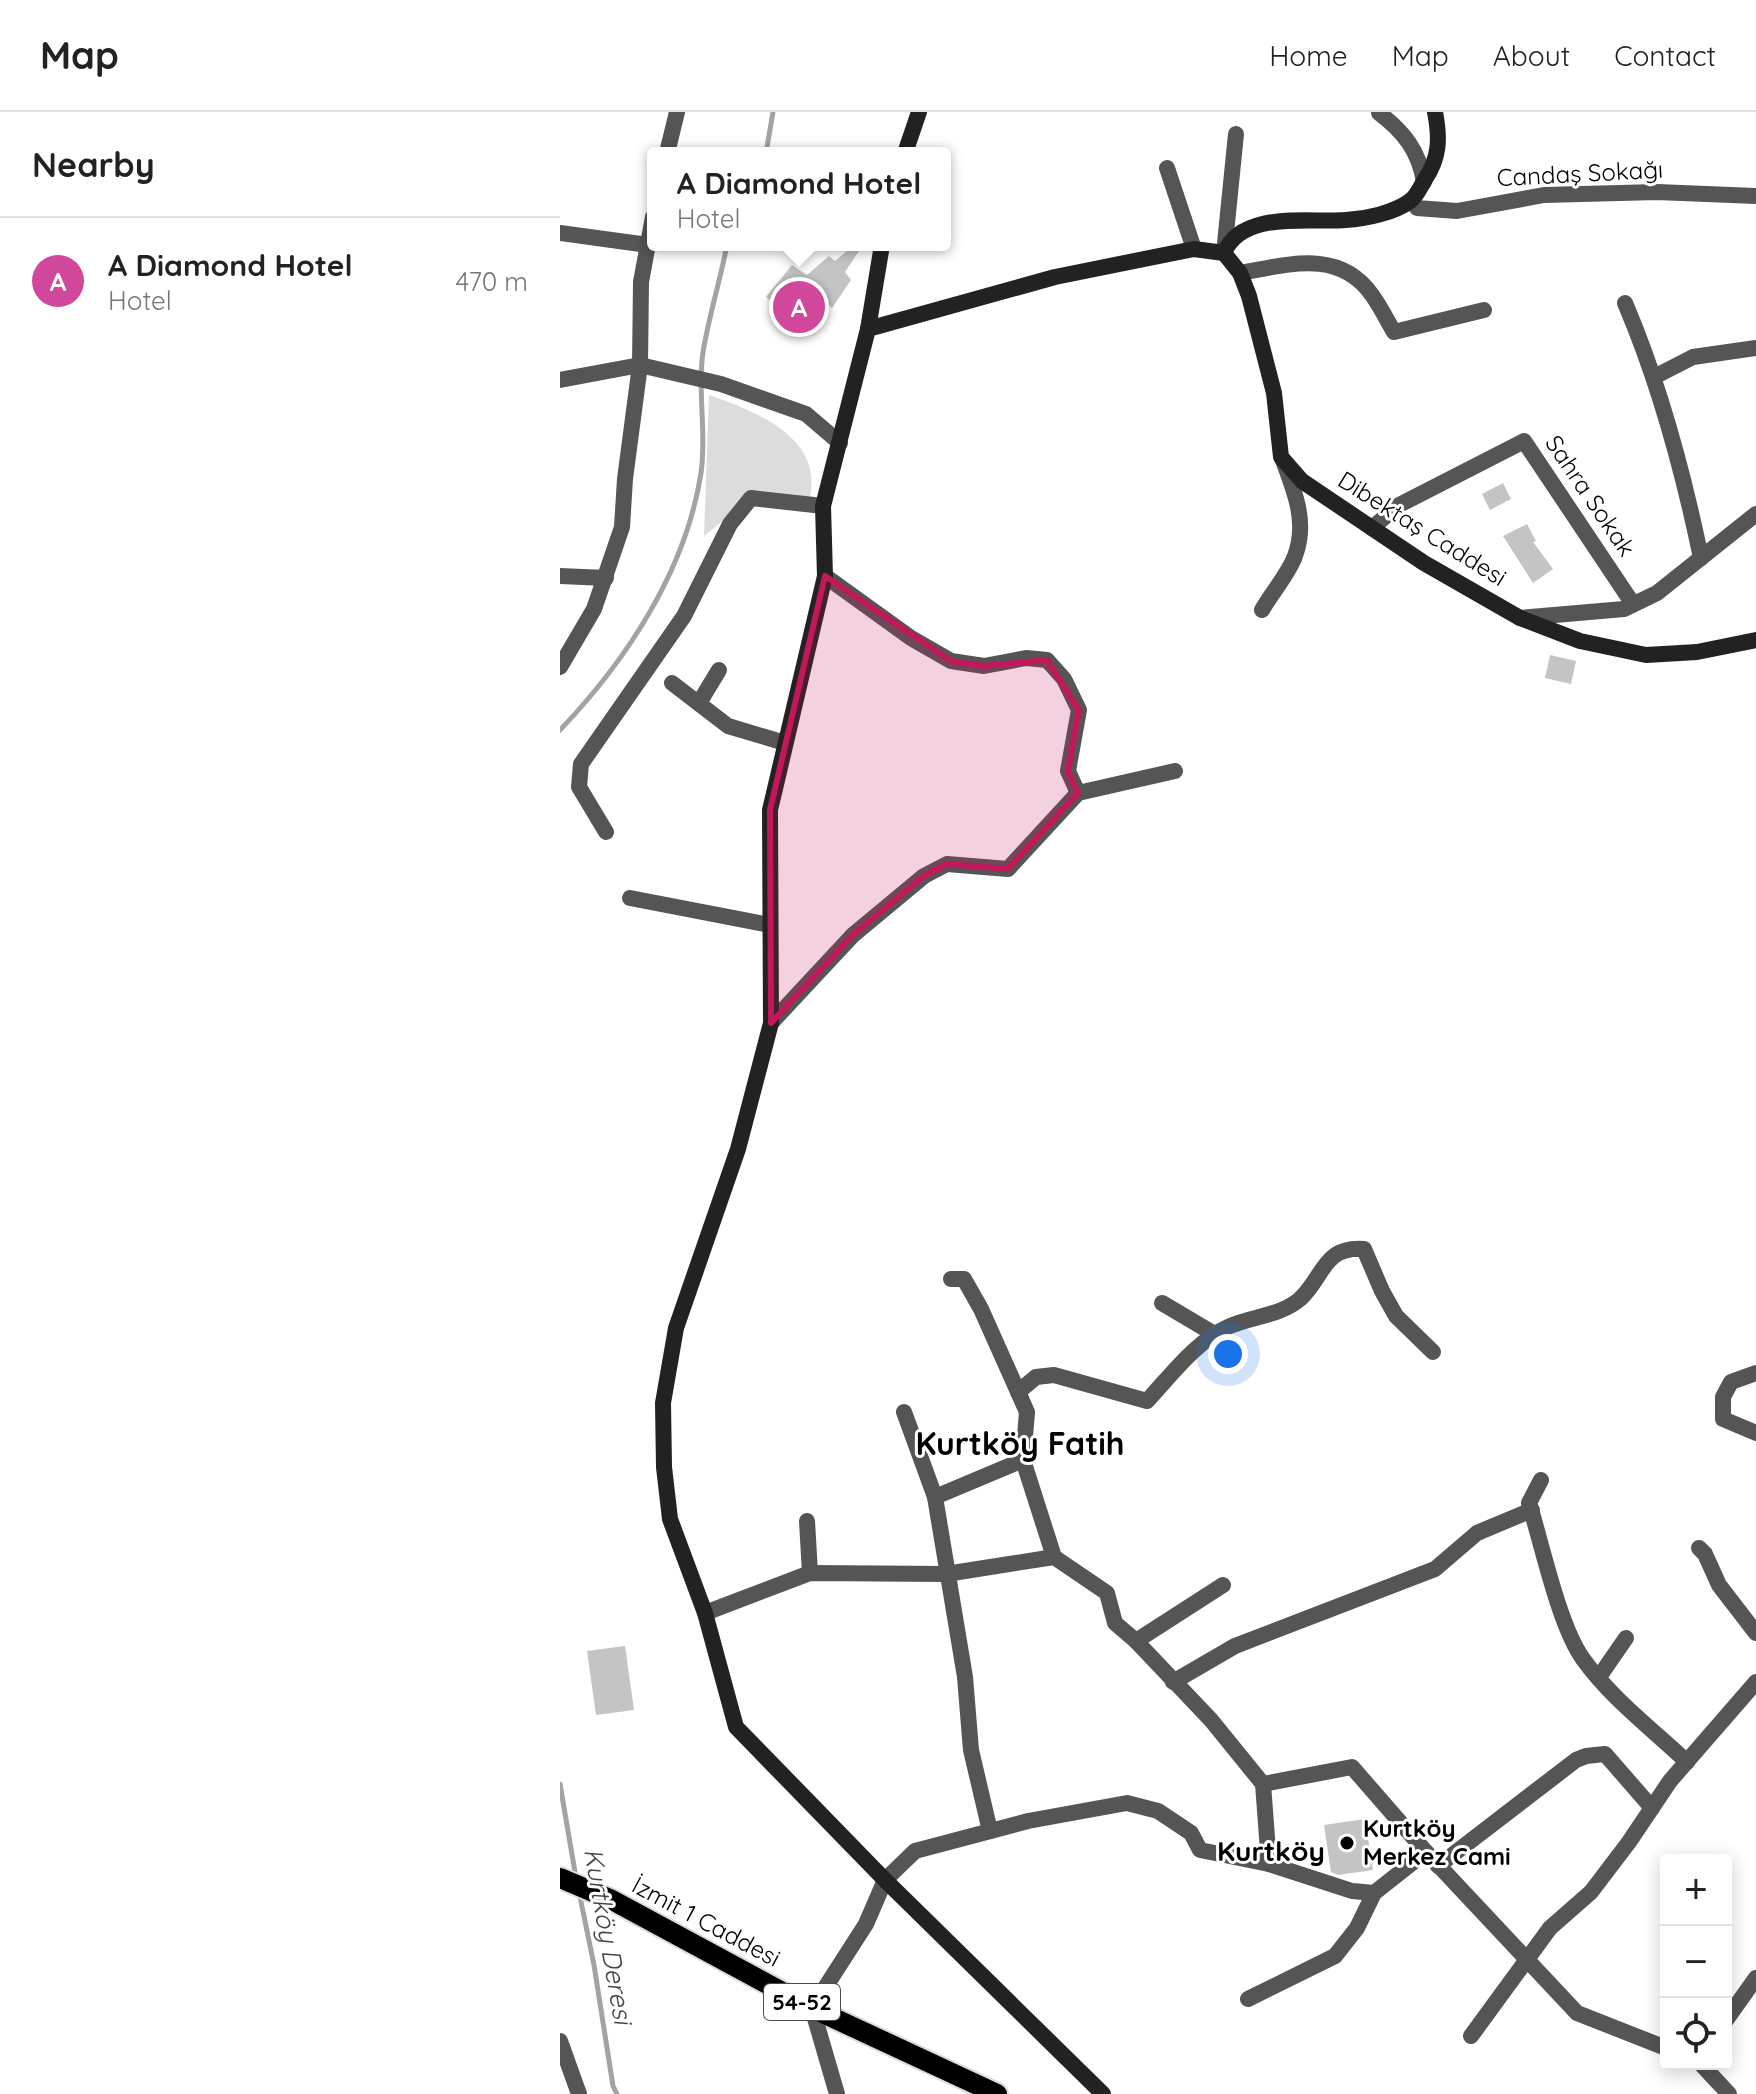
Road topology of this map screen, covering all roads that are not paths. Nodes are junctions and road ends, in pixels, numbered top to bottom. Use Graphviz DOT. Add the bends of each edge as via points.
graph roads {
  1 [pos="677,112"];
  2 [pos="919,112"];
  3 [pos="1435,112"];
  4 [pos="1379,113"];
  5 [pos="1236,134"];
  6 [pos="668,147"];
  7 [pos="907,147"];
  8 [pos="1167,168"];
  9 [pos="1424,182"];
  10 [pos="1756,196"];
  11 [pos="1411,200"];
  12 [pos="560,233"];
  13 [pos="647,245"];
  14 [pos="1194,249"];
  15 [pos="647,250"];
  16 [pos="881,251"];
  17 [pos="1224,253"];
  18 [pos="1240,273"];
  19 [pos="1625,303"];
  20 [pos="1484,310"];
  21 [pos="868,329"];
  22 [pos="1756,348"];
  23 [pos="640,365"];
  24 [pos="1654,377"];
  25 [pos="560,380"];
  26 [pos="840,443"];
  27 [pos="1281,457"];
  28 [pos="823,506"];
  29 [pos="1756,514"];
  30 [pos="1372,528"];
  31 [pos="1701,558"];
  32 [pos="560,576"];
  33 [pos="825,576"];
  34 [pos="606,578"];
  35 [pos="1633,604"];
  36 [pos="1262,610"];
  37 [pos="1520,618"];
  38 [pos="1756,640"];
  39 [pos="560,667"];
  40 [pos="719,670"];
  41 [pos="672,683"];
  42 [pos="699,703"];
  43 [pos="785,743"];
  44 [pos="1175,771"];
  45 [pos="1078,793"];
  46 [pos="606,832"];
  47 [pos="630,898"];
  48 [pos="770,925"];
  49 [pos="771,1023"];
  50 [pos="951,1279"];
  51 [pos="1162,1303"];
  52 [pos="1216,1335"];
  53 [pos="1433,1352"];
  54 [pos="1756,1373"];
  55 [pos="1018,1392"];
  56 [pos="904,1412"];
  57 [pos="1756,1433"];
  58 [pos="1023,1460"];
  59 [pos="1541,1480"];
  60 [pos="935,1497"];
  61 [pos="1532,1510"];
  62 [pos="807,1521"];
  63 [pos="1699,1548"];
  64 [pos="1054,1557"];
  65 [pos="810,1573"];
  66 [pos="946,1574"];
  67 [pos="1223,1585"];
  68 [pos="705,1613"];
  69 [pos="1756,1633"];
  70 [pos="1626,1638"];
  71 [pos="1136,1641"];
  72 [pos="1599,1677"];
  73 [pos="1173,1682"];
  74 [pos="1756,1682"];
  75 [pos="1687,1762"];
  76 [pos="1263,1784"];
  77 [pos="1652,1808"];
  78 [pos="990,1831"];
  79 [pos="1426,1852"];
  80 [pos="1269,1864"];
  81 [pos="1438,1866"];
  82 [pos="562,1879"];
  83 [pos="885,1880"];
  84 [pos="1374,1893"];
  85 [pos="1525,1959"];
  86 [pos="1756,1978"];
  87 [pos="1248,1999"];
  88 [pos="812,2008"];
  89 [pos="1732,2012"];
  90 [pos="1471,2036"];
  91 [pos="560,2041"];
  92 [pos="1660,2046"];
  93 [pos="1707,2070"];
  94 [pos="579,2094"];
  95 [pos="837,2094"];
  96 [pos="997,2094"];
  97 [pos="1103,2094"];
  98 [pos="1729,2094"];
  1 -- 6 [label="street"];
  2 -- 7 [label="street"];
  3 -- 9 [label="street" via="1440,140"];
  4 -- 9 [label="street" via="1420,159"];
  5 -- 17 [label="street"];
  8 -- 14 [label="street"];
  9 -- 11 [label="street"];
  10 -- 11 [label="street, Candaş Sokağı" via="1544,195 1457,211 1417,208"];
  11 -- 17 [label="street" via="1387,212 1347,220 1289,219 1246,230 1230,239"];
  12 -- 13 [label="street"];
  14 -- 17 [label="street"];
  14 -- 21 [label="street" via="1055,277"];
  15 -- 23 [label="street" via="641,282"];
  16 -- 21 [label="street"];
  17 -- 18 [label="street"];
  18 -- 20 [label="street" via="1311,262 1344,268 1370,292 1394,332"];
  18 -- 27 [label="street" via="1274,393"];
  19 -- 24 [label="street"];
  21 -- 26 [label="street"];
  22 -- 24 [label="street" via="1693,357"];
  23 -- 25 [label="street"];
  23 -- 26 [label="street" via="721,384 806,414"];
  23 -- 34 [label="street" via="622,527"];
  24 -- 31 [label="street"];
  26 -- 28 [label="street"];
  27 -- 30 [label="street, Dibektaş Caddesi" via="1302,481"];
  27 -- 36 [label="street" via="1300,512 1300,532 1295,558"];
  28 -- 33 [label="street"];
  28 -- 46 [label="street" via="751,498 730,524 684,616 581,764 579,787"];
  29 -- 31 [label="street"];
  30 -- 35 [label="street, Sahra Sokak" via="1399,505 1524,441"];
  30 -- 37 [label="street, Dibektaş Caddesi"];
  31 -- 35 [label="street" via="1657,593"];
  32 -- 34 [label="street"];
  33 -- 43 [label="street"];
  33 -- 45 [label="street" via="951,661 984,666 1047,660 1064,679 1079,710 1068,771"];
  34 -- 39 [label="street"];
  35 -- 37 [label="street"];
  37 -- 38 [label="street, Dibektaş Caddesi" via="1580,641 1646,655"];
  40 -- 42 [label="street"];
  41 -- 42 [label="street"];
  42 -- 43 [label="street" via="728,726"];
  43 -- 48 [label="street" via="770,810"];
  44 -- 45 [label="street"];
  45 -- 49 [label="street" via="1008,869 947,864 924,876 853,935"];
  47 -- 48 [label="street"];
  48 -- 49 [label="street"];
  49 -- 68 [label="street" via="738,1149 676,1328 663,1403 670,1519"];
  50 -- 55 [label="street" via="964,1279"];
  51 -- 52 [label="street"];
  52 -- 53 [label="street" via="1279,1311 1300,1298 1333,1255 1364,1249 1396,1316"];
  52 -- 55 [label="street" via="1191,1352 1147,1401 1054,1375 1036,1377"];
  54 -- 57 [label="street" via="1731,1382 1723,1397 1723,1419"];
  55 -- 58 [label="street" via="1027,1412"];
  56 -- 60 [label="street"];
  58 -- 60 [label="street"];
  58 -- 64 [label="street"];
  59 -- 61 [label="street" via="1529,1503"];
  60 -- 66 [label="street"];
  61 -- 72 [label="street" via="1563,1615 1581,1657"];
  61 -- 73 [label="street" via="1477,1533 1435,1569 1235,1646"];
  62 -- 65 [label="street"];
  63 -- 69 [label="street"];
  64 -- 66 [label="street"];
  64 -- 71 [label="street" via="1107,1593 1115,1623"];
  65 -- 66 [label="street"];
  65 -- 68 [label="street"];
  66 -- 78 [label="street" via="965,1677 971,1750"];
  67 -- 71 [label="street"];
  68 -- 83 [label="street" via="736,1727"];
  70 -- 72 [label="street"];
  71 -- 73 [label="street"];
  72 -- 75 [label="street"];
  73 -- 76 [label="street"];
  74 -- 75 [label="street"];
  75 -- 77 [label="street"];
  76 -- 79 [label="street" via="1352,1767"];
  76 -- 80 [label="street"];
  77 -- 81 [label="street" via="1605,1754 1586,1756"];
  77 -- 85 [label="street" via="1591,1892"];
  78 -- 80 [label="street" via="1127,1803 1158,1811 1191,1833 1200,1850"];
  78 -- 83 [label="street" via="915,1851"];
  79 -- 81 [label="street"];
  79 -- 84 [label="street"];
  80 -- 84 [label="street"];
  81 -- 85 [label="street"];
  82 -- 88 [label="main road, İzmit 1 Caddesi / 54-52" via="612,1900"];
  83 -- 88 [label="street" via="866,1924"];
  83 -- 97 [label="street"];
  84 -- 87 [label="street" via="1335,1956"];
  85 -- 90 [label="street"];
  85 -- 92 [label="street" via="1577,2013"];
  86 -- 89 [label="street"];
  88 -- 95 [label="street"];
  88 -- 96 [label="main road, İzmit 1 Caddesi / 54-52"];
  91 -- 94 [label="street"];
  93 -- 98 [label="street"];
}
